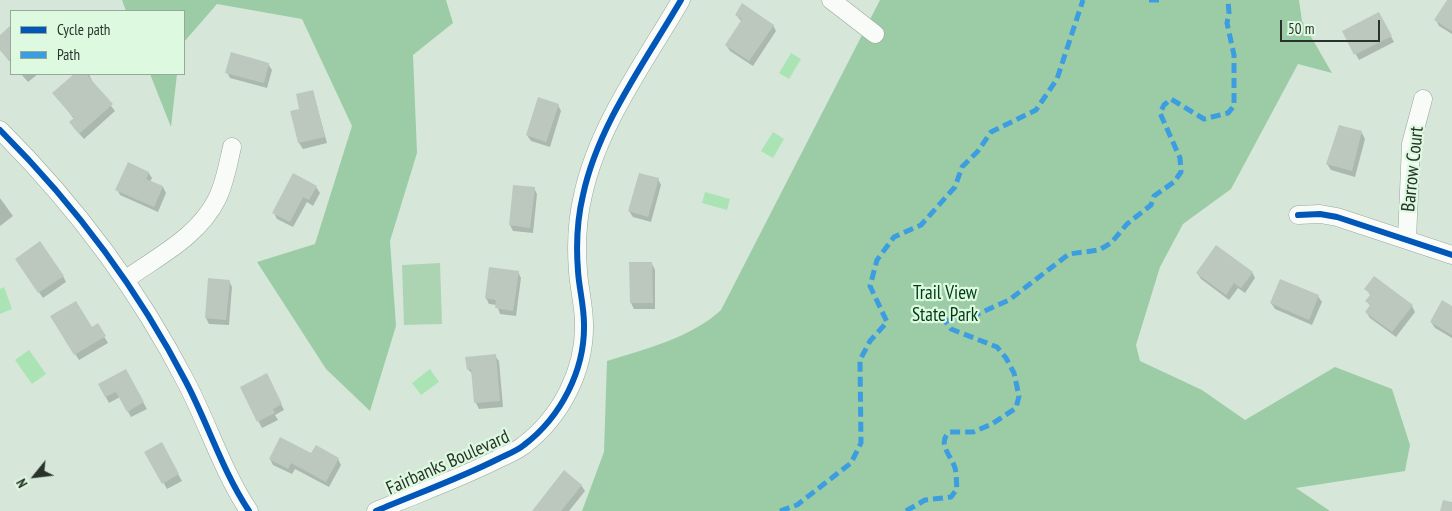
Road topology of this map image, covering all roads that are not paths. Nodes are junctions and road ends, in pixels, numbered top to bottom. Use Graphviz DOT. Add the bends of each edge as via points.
graph roads {
  1 [pos="681,0"];
  2 [pos="831,0"];
  3 [pos="875,34"];
  4 [pos="1423,99"];
  5 [pos="0,130"];
  6 [pos="232,147"];
  7 [pos="1298,215"];
  8 [pos="1407,240"];
  9 [pos="1452,255"];
  10 [pos="125,280"];
  11 [pos="249,511"];
  12 [pos="376,511"];
  1 -- 12 [label="street, Fairbanks Boulevard" via="613,115 583,194 578,223 578,268 584,324 576,373 561,405 523,446 482,467"];
  2 -- 3 [label="street"];
  4 -- 8 [label="street, Barrow Court" via="1411,144"];
  5 -- 10 [label="street" via="36,166"];
  6 -- 10 [label="street" via="222,188 206,218 196,230"];
  7 -- 8 [label="street" via="1337,217"];
  8 -- 9 [label="street"];
  10 -- 11 [label="street" via="186,380 236,491"];
}
